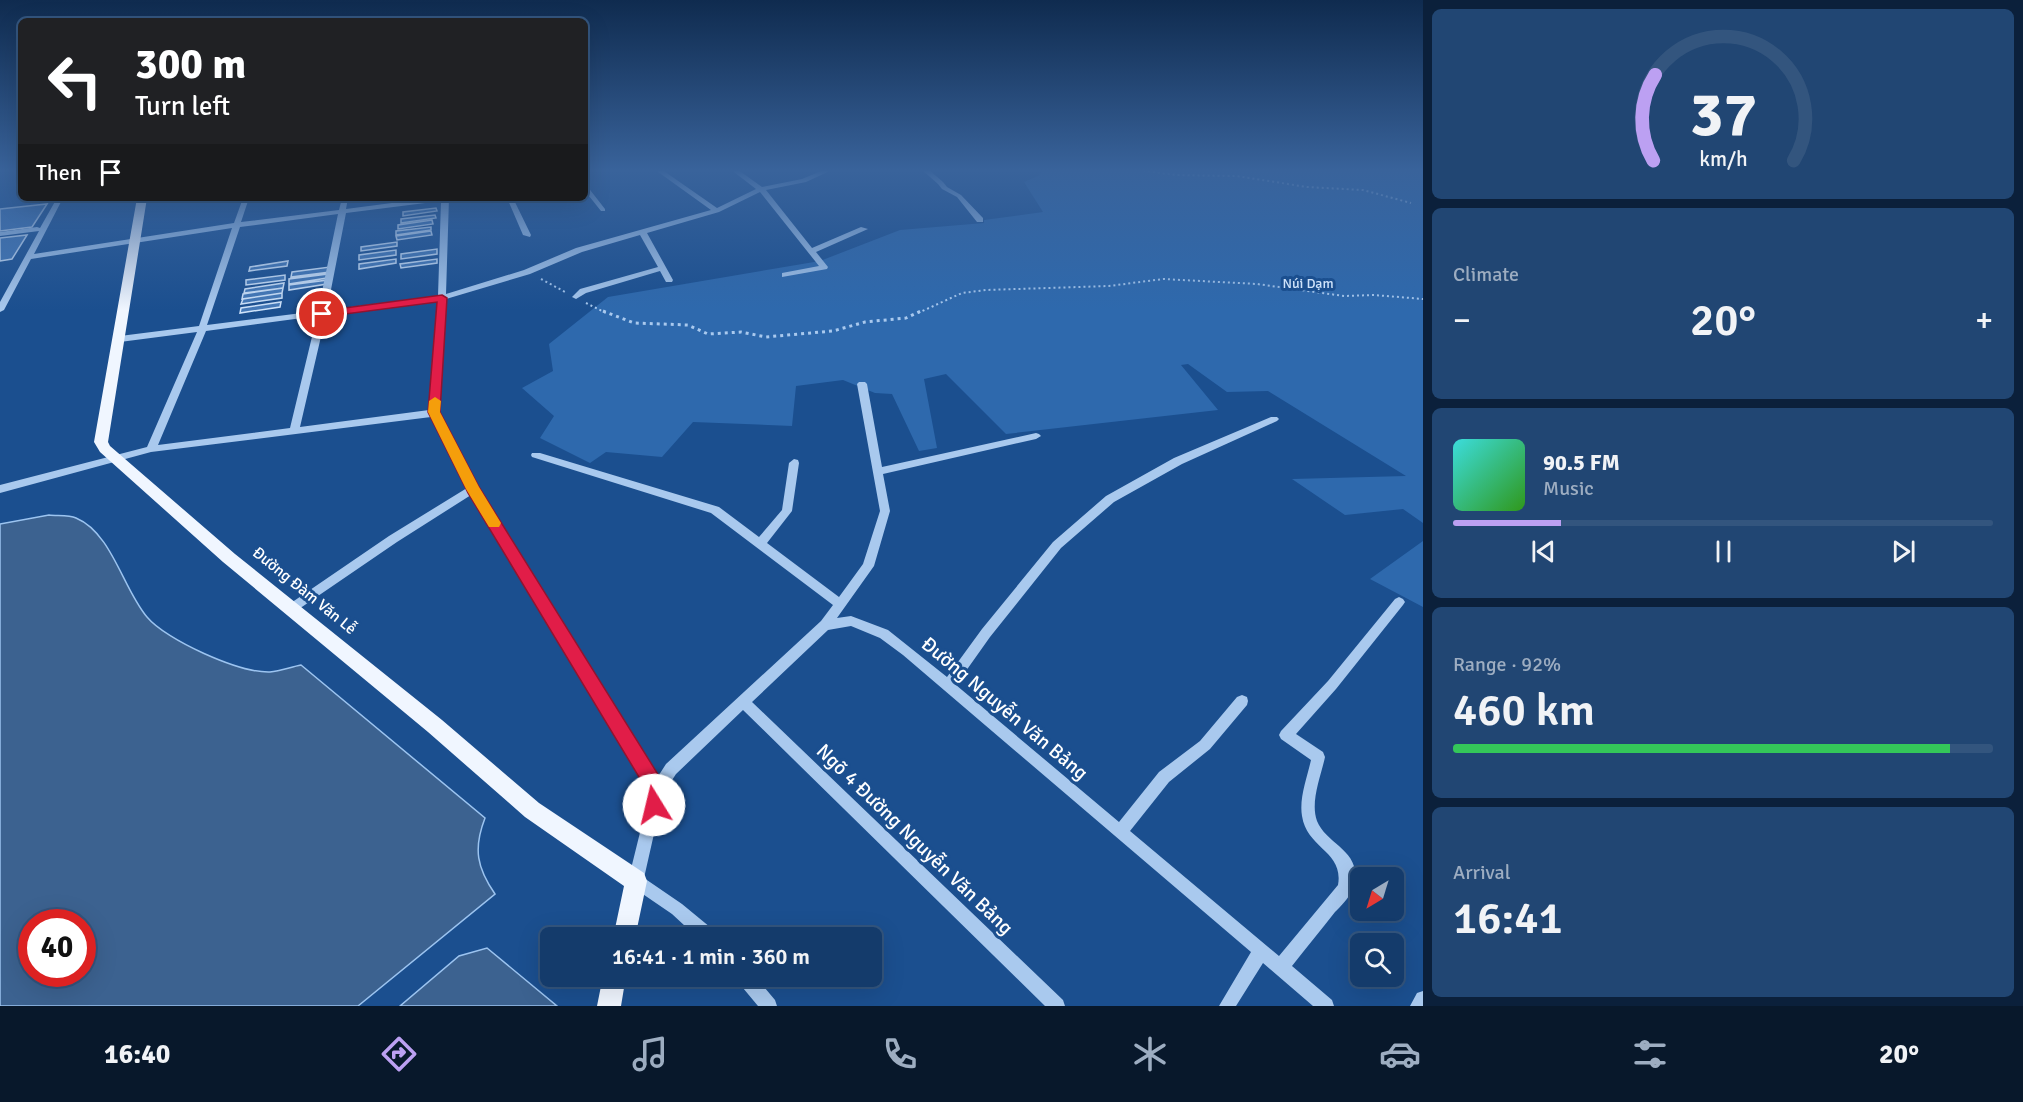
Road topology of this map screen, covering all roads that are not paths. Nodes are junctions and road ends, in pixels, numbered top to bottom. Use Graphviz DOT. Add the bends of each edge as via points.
graph roads {
  1 [pos="51,216"];
  2 [pos="139,216"];
  3 [pos="240,216"];
  4 [pos="306,216"];
  5 [pos="342,216"];
  6 [pos="444,216"];
  7 [pos="518,216"];
  8 [pos="698,216"];
  9 [pos="782,216"];
  10 [pos="976,216"];
  11 [pos="980,220"];
  12 [pos="237,225"];
  13 [pos="37,229"];
  14 [pos="864,229"];
  15 [pos="642,231"];
  16 [pos="0,234"];
  17 [pos="527,235"];
  18 [pos="135,240"];
  19 [pos="811,251"];
  20 [pos="30,257"];
  21 [pos="662,268"];
  22 [pos="785,275"];
  23 [pos="669,280"];
  24 [pos="576,297"];
  25 [pos="442,298"];
  26 [pos="0,310"];
  27 [pos="322,314"];
  28 [pos="202,329"];
  29 [pos="120,339"];
  30 [pos="862,384"];
  31 [pos="434,412"];
  32 [pos="1274,419"];
  33 [pos="294,430"];
  34 [pos="1036,436"];
  35 [pos="151,449"];
  36 [pos="536,455"];
  37 [pos="114,458"];
  38 [pos="794,463"];
  39 [pos="879,471"];
  40 [pos="0,489"];
  41 [pos="473,489"];
  42 [pos="761,543"];
  43 [pos="1399,602"];
  44 [pos="840,604"];
  45 [pos="292,608"];
  46 [pos="825,625"];
  47 [pos="948,685"];
  48 [pos="1242,701"];
  49 [pos="743,702"];
  50 [pos="657,791"];
  51 [pos="1120,832"];
  52 [pos="636,881"];
  53 [pos="626,927"];
  54 [pos="697,927"];
  55 [pos="1260,952"];
  56 [pos="1281,967"];
  57 [pos="613,987"];
  58 [pos="753,987"];
  59 [pos="1423,999"];
  60 [pos="609,1006"];
  61 [pos="769,1006"];
  62 [pos="1057,1006"];
  63 [pos="1227,1006"];
  64 [pos="1326,1006"];
  65 [pos="1418,1006"];
  1 -- 20 [label="street"];
  2 -- 18 [label="main road, Đường Đàm Văn Lễ"];
  3 -- 12 [label="street"];
  4 -- 12 [label="street"];
  5 -- 27 [label="street"];
  6 -- 25 [label="street"];
  7 -- 17 [label="street"];
  8 -- 15 [label="street"];
  9 -- 19 [label="street"];
  10 -- 11 [label="street"];
  12 -- 18 [label="street"];
  12 -- 28 [label="street"];
  13 -- 16 [label="street"];
  14 -- 19 [label="street"];
  15 -- 21 [label="street"];
  15 -- 25 [label="street"];
  18 -- 20 [label="street"];
  18 -- 29 [label="main road, Đường Đàm Văn Lễ"];
  19 -- 22 [label="street" via="824,267"];
  20 -- 26 [label="street"];
  21 -- 23 [label="street"];
  21 -- 24 [label="street" via="583,291"];
  25 -- 27 [label="street"];
  25 -- 31 [label="street"];
  27 -- 28 [label="street"];
  27 -- 33 [label="street"];
  28 -- 29 [label="street"];
  28 -- 35 [label="street"];
  29 -- 37 [label="main road, Đường Đàm Văn Lễ" via="101,442"];
  30 -- 39 [label="street"];
  31 -- 33 [label="street"];
  31 -- 41 [label="street"];
  32 -- 47 [label="street" via="1178,461 1110,499 1057,545"];
  33 -- 35 [label="street"];
  34 -- 39 [label="street"];
  35 -- 37 [label="street"];
  36 -- 42 [label="street" via="715,510"];
  37 -- 40 [label="street"];
  37 -- 45 [label="main road, Đường Đàm Văn Lễ"];
  38 -- 42 [label="street" via="788,511"];
  39 -- 44 [label="street" via="885,511 868,566"];
  41 -- 45 [label="street"];
  41 -- 50 [label="street"];
  42 -- 44 [label="street"];
  43 -- 56 [label="street" via="1286,735 1318,757 1309,801 1310,820 1346,863 1349,877 1345,888"];
  44 -- 46 [label="street"];
  45 -- 52 [label="main road, Đường Đàm Văn Lễ" via="532,810"];
  46 -- 47 [label="street, Đường Nguyễn Văn Bảng" via="851,621 884,634"];
  46 -- 49 [label="street"];
  47 -- 51 [label="street, Đường Nguyễn Văn Bảng"];
  48 -- 51 [label="street" via="1205,745 1164,777"];
  49 -- 50 [label="street" via="670,769"];
  49 -- 62 [label="street, Ngõ 4 Đường Nguyễn Văn Bảng"];
  50 -- 52 [label="street"];
  51 -- 55 [label="street, Đường Nguyễn Văn Bảng"];
  52 -- 53 [label="main road"];
  52 -- 54 [label="street"];
  55 -- 56 [label="street, Đường Nguyễn Văn Bảng"];
  55 -- 63 [label="street"];
  56 -- 64 [label="street, Đường Nguyễn Văn Bảng"];
  57 -- 60 [label="main road"];
  58 -- 61 [label="street"];
  59 -- 65 [label="street"];
}
